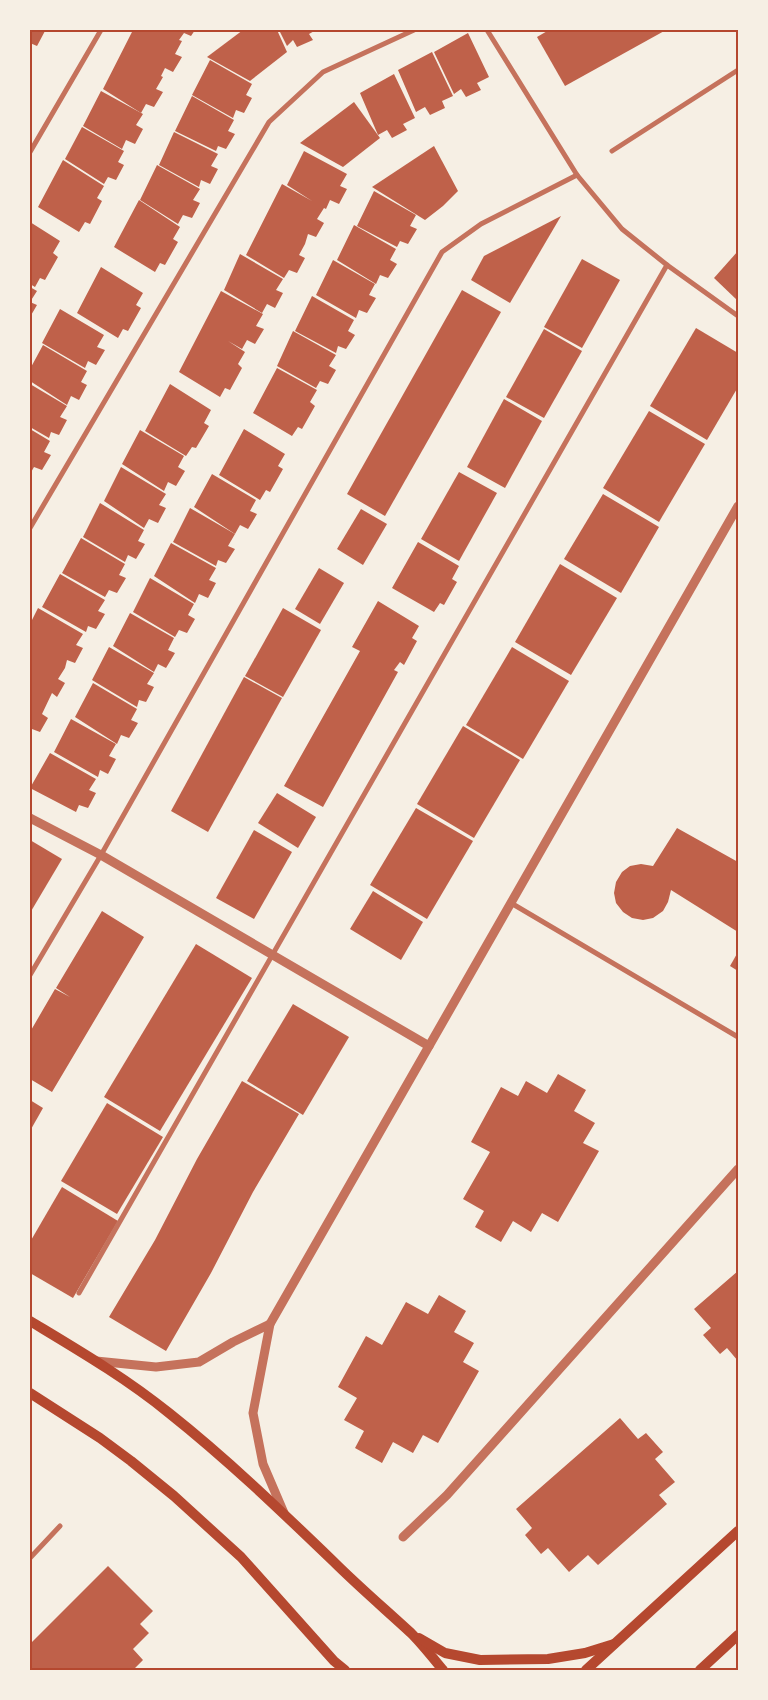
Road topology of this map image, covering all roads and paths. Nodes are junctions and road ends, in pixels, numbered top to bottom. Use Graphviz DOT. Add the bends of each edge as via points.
graph roads {
  1 [pos="100,30"];
  2 [pos="414,30"];
  3 [pos="487,30"];
  4 [pos="738,70"];
  5 [pos="612,151"];
  6 [pos="30,152"];
  7 [pos="577,174"];
  8 [pos="667,265"];
  9 [pos="738,316"];
  10 [pos="738,506"];
  11 [pos="30,528"];
  12 [pos="30,818"];
  13 [pos="101,854"];
  14 [pos="511,903"];
  15 [pos="272,954"];
  16 [pos="30,975"];
  17 [pos="738,1037"];
  18 [pos="429,1046"];
  19 [pos="738,1168"];
  20 [pos="78,1293"];
  21 [pos="30,1321"];
  22 [pos="270,1324"];
  23 [pos="96,1361"];
  24 [pos="30,1393"];
  25 [pos="284,1514"];
  26 [pos="60,1526"];
  27 [pos="738,1531"];
  28 [pos="403,1537"];
  29 [pos="30,1558"];
  30 [pos="411,1634"];
  31 [pos="738,1635"];
  32 [pos="614,1644"];
  33 [pos="343,1670"];
  34 [pos="444,1670"];
  35 [pos="586,1670"];
  36 [pos="700,1670"];
  1 -- 6 [label="street"];
  2 -- 11 [label="street" via="323,72 269,122"];
  3 -- 7 [label="street"];
  4 -- 5 [label="street"];
  7 -- 8 [label="street" via="622,230"];
  7 -- 13 [label="street" via="482,224 442,252"];
  8 -- 9 [label="street"];
  8 -- 15 [label="street"];
  10 -- 14 [label="street"];
  12 -- 13 [label="street"];
  13 -- 15 [label="street"];
  13 -- 16 [label="street"];
  14 -- 17 [label="street"];
  14 -- 18 [label="street"];
  15 -- 18 [label="street"];
  15 -- 20 [label="street"];
  18 -- 22 [label="street"];
  19 -- 28 [label="street" via="447,1495"];
  21 -- 23 [label="main road"];
  22 -- 23 [label="street" via="199,1362 156,1367"];
  22 -- 25 [label="street" via="253,1413 263,1464"];
  23 -- 25 [label="main road" via="168,1412"];
  24 -- 33 [label="main road" via="100,1438 174,1496 241,1557"];
  25 -- 30 [label="main road"];
  26 -- 29 [label="street"];
  27 -- 32 [label="main road"];
  30 -- 32 [label="main road" via="446,1653 480,1660 548,1659"];
  30 -- 34 [label="main road"];
  31 -- 36 [label="main road"];
  32 -- 35 [label="main road"];
}
